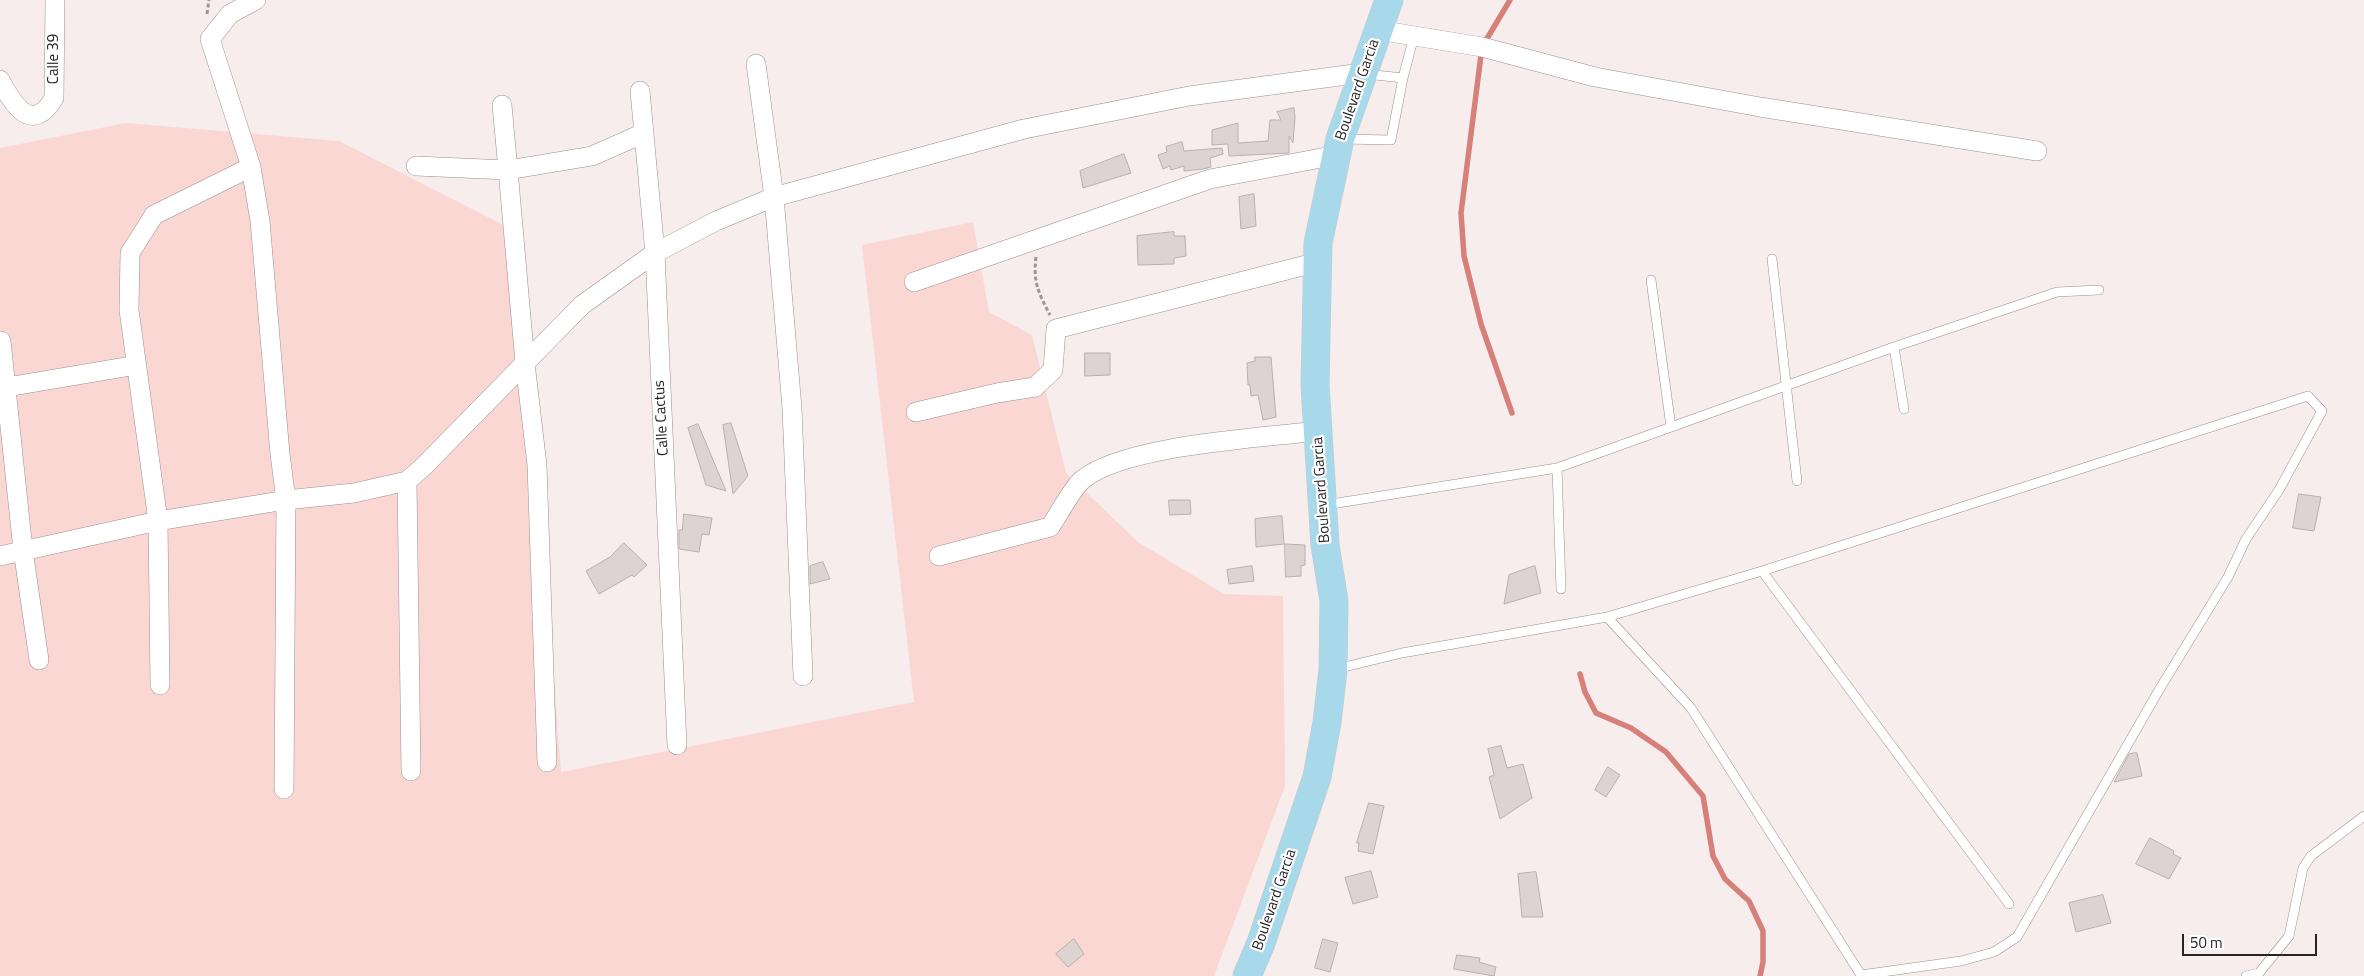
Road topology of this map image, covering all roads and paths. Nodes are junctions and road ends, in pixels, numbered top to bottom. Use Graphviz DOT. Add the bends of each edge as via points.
graph roads {
  1 [pos="55,0"];
  2 [pos="256,0"];
  3 [pos="1389,0"];
  4 [pos="1378,30"];
  5 [pos="1414,36"];
  6 [pos="756,64"];
  7 [pos="1362,73"];
  8 [pos="1403,78"];
  9 [pos="0,80"];
  10 [pos="640,91"];
  11 [pos="502,105"];
  12 [pos="644,133"];
  13 [pos="1339,147"];
  14 [pos="2037,151"];
  15 [pos="416,166"];
  16 [pos="251,167"];
  17 [pos="508,170"];
  18 [pos="774,197"];
  19 [pos="1043,237"];
  20 [pos="655,253"];
  21 [pos="1772,259"];
  22 [pos="1318,262"];
  23 [pos="1652,280"];
  24 [pos="914,282"];
  25 [pos="2099,290"];
  26 [pos="1056,329"];
  27 [pos="1,341"];
  28 [pos="1894,347"];
  29 [pos="525,364"];
  30 [pos="136,365"];
  31 [pos="7,386"];
  32 [pos="1786,386"];
  33 [pos="1904,409"];
  34 [pos="916,412"];
  35 [pos="1671,427"];
  36 [pos="1318,431"];
  37 [pos="1557,468"];
  38 [pos="406,481"];
  39 [pos="1797,481"];
  40 [pos="286,500"];
  41 [pos="1322,505"];
  42 [pos="158,521"];
  43 [pos="23,550"];
  44 [pos="0,556"];
  45 [pos="939,556"];
  46 [pos="1762,572"];
  47 [pos="1562,589"];
  48 [pos="1607,617"];
  49 [pos="39,660"];
  50 [pos="1333,670"];
  51 [pos="803,676"];
  52 [pos="160,685"];
  53 [pos="677,745"];
  54 [pos="547,762"];
  55 [pos="411,771"];
  56 [pos="284,789"];
  57 [pos="2364,816"];
  58 [pos="2009,904"];
  59 [pos="1247,976"];
  60 [pos="2246,976"];
  1 -- 9 [label="street, Calle 39" via="54,98 47,110 37,115 21,111 13,104"];
  2 -- 16 [label="street" via="230,14 210,39"];
  3 -- 4 [label="main road, Boulevard Garcia"];
  4 -- 5 [label="street"];
  4 -- 7 [label="main road, Boulevard Garcia"];
  5 -- 8 [label="lane"];
  5 -- 14 [label="street" via="1482,47 1595,77"];
  6 -- 18 [label="street"];
  7 -- 8 [label="lane"];
  7 -- 13 [label="main road, Boulevard Garcia"];
  7 -- 18 [label="street" via="1188,96 1024,129"];
  8 -- 13 [label="lane" via="1391,140"];
  10 -- 12 [label="street, Calle Cactus"];
  11 -- 17 [label="street"];
  12 -- 17 [label="street" via="592,156"];
  12 -- 20 [label="street, Calle Cactus"];
  13 -- 19 [label="street" via="1210,180"];
  13 -- 22 [label="main road, Boulevard Garcia" via="1318,243"];
  15 -- 17 [label="street"];
  16 -- 30 [label="street" via="154,215 130,253 129,310"];
  16 -- 40 [label="street" via="260,220"];
  17 -- 29 [label="street"];
  18 -- 20 [label="street" via="716,221"];
  18 -- 51 [label="street" via="792,408"];
  19 -- 24 [label="street"];
  19 -- 26 [label="path" via="1036,255 1034,275 1036,288"];
  20 -- 29 [label="street" via="582,305"];
  20 -- 53 [label="street, Calle Cactus"];
  21 -- 32 [label="lane"];
  22 -- 26 [label="street"];
  22 -- 36 [label="main road, Boulevard Garcia" via="1315,385"];
  23 -- 35 [label="lane"];
  25 -- 28 [label="lane" via="2057,292"];
  26 -- 34 [label="street" via="1052,370 1035,388 997,393"];
  27 -- 31 [label="street"];
  28 -- 32 [label="lane"];
  28 -- 33 [label="lane"];
  29 -- 38 [label="street"];
  29 -- 54 [label="street" via="537,465"];
  30 -- 31 [label="street"];
  30 -- 42 [label="street"];
  31 -- 43 [label="street"];
  32 -- 35 [label="lane"];
  32 -- 39 [label="lane"];
  35 -- 37 [label="lane"];
  36 -- 41 [label="main road, Boulevard Garcia"];
  36 -- 45 [label="street" via="1192,446 1114,462 1082,481 1050,527"];
  37 -- 41 [label="lane"];
  37 -- 47 [label="lane"];
  38 -- 40 [label="street" via="354,493"];
  38 -- 55 [label="street"];
  40 -- 42 [label="street"];
  40 -- 56 [label="street"];
  41 -- 50 [label="main road, Boulevard Garcia" via="1334,602"];
  42 -- 43 [label="street"];
  42 -- 52 [label="street"];
  43 -- 44 [label="street"];
  43 -- 49 [label="street"];
  46 -- 48 [label="lane"];
  46 -- 48 [label="lane" via="2308,396 2322,411 2279,490 2246,539 2228,577 2016,937 1994,952 1961,961 1861,976 1691,708"];
  46 -- 58 [label="lane"];
  48 -- 50 [label="lane" via="1402,653"];
  50 -- 59 [label="main road, Boulevard Garcia" via="1317,777"];
  57 -- 60 [label="lane" via="2311,856 2303,868 2289,936 2259,973"];
}
